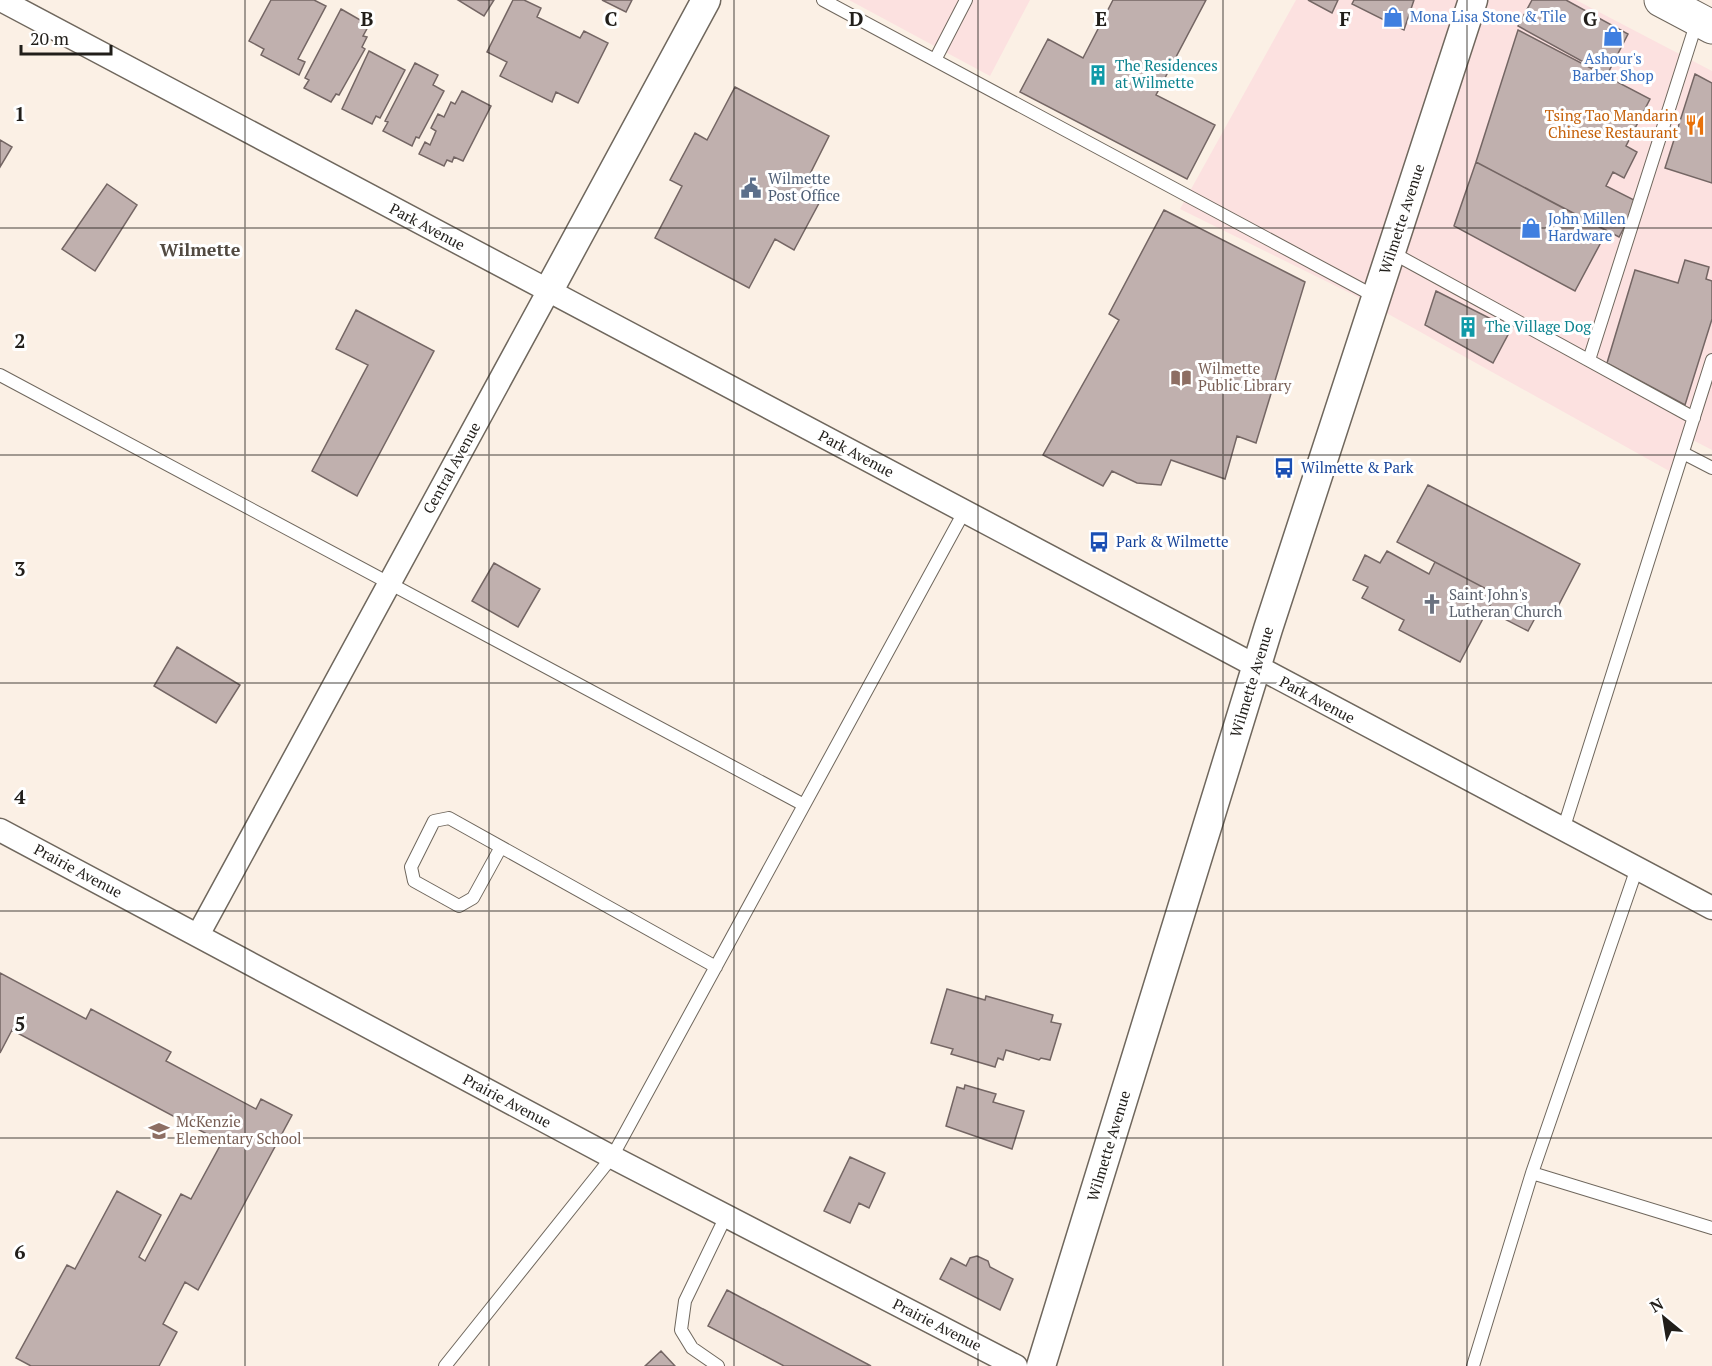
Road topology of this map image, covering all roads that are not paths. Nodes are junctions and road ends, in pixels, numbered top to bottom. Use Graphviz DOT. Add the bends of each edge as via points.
graph roads {
  1 [pos="1,0"];
  2 [pos="706,0"];
  3 [pos="824,0"];
  4 [pos="966,0"];
  5 [pos="1473,0"];
  6 [pos="1661,0"];
  7 [pos="1705,24"];
  8 [pos="935,60"];
  9 [pos="1391,252"];
  10 [pos="549,290"];
  11 [pos="1377,297"];
  12 [pos="1589,360"];
  13 [pos="1712,360"];
  14 [pos="0,375"];
  15 [pos="1694,418"];
  16 [pos="1683,453"];
  17 [pos="1712,468"];
  18 [pos="964,512"];
  19 [pos="390,584"];
  20 [pos="1257,669"];
  21 [pos="804,805"];
  22 [pos="0,830"];
  23 [pos="1563,830"];
  24 [pos="501,848"];
  25 [pos="1637,868"];
  26 [pos="1712,908"];
  27 [pos="198,935"];
  28 [pos="716,967"];
  29 [pos="612,1157"];
  30 [pos="1532,1173"];
  31 [pos="726,1216"];
  32 [pos="1712,1228"];
  33 [pos="445,1366"];
  34 [pos="718,1366"];
  35 [pos="1016,1366"];
  36 [pos="1041,1366"];
  37 [pos="1473,1366"];
  1 -- 10 [label="street, Park Avenue"];
  2 -- 10 [label="street, Central Avenue"];
  3 -- 8 [label="lane"];
  4 -- 8 [label="lane"];
  5 -- 9 [label="street, Wilmette Avenue"];
  6 -- 7 [label="main road"];
  7 -- 12 [label="lane"];
  8 -- 11 [label="lane"];
  9 -- 11 [label="street, Wilmette Avenue"];
  9 -- 12 [label="lane"];
  10 -- 18 [label="street, Park Avenue"];
  10 -- 19 [label="street, Central Avenue"];
  11 -- 20 [label="street, Wilmette Avenue"];
  12 -- 15 [label="lane"];
  13 -- 15 [label="lane"];
  14 -- 19 [label="lane"];
  15 -- 16 [label="lane"];
  16 -- 17 [label="lane"];
  16 -- 23 [label="lane"];
  18 -- 20 [label="street, Park Avenue"];
  18 -- 21 [label="lane"];
  19 -- 21 [label="lane"];
  19 -- 27 [label="street, Central Avenue"];
  20 -- 23 [label="street, Park Avenue"];
  20 -- 36 [label="street, Wilmette Avenue"];
  21 -- 28 [label="lane"];
  22 -- 27 [label="street, Prairie Avenue"];
  23 -- 25 [label="street, Park Avenue"];
  24 -- 24 [label="lane" via="449,818 434,821 411,867 414,881 459,906 473,898"];
  24 -- 28 [label="lane"];
  25 -- 26 [label="street, Park Avenue"];
  25 -- 30 [label="lane"];
  27 -- 29 [label="street, Prairie Avenue"];
  28 -- 29 [label="lane"];
  29 -- 31 [label="street, Prairie Avenue"];
  29 -- 33 [label="lane"];
  30 -- 32 [label="lane"];
  30 -- 37 [label="lane"];
  31 -- 34 [label="lane" via="685,1300 681,1330 692,1348"];
  31 -- 35 [label="street, Prairie Avenue"];
}
